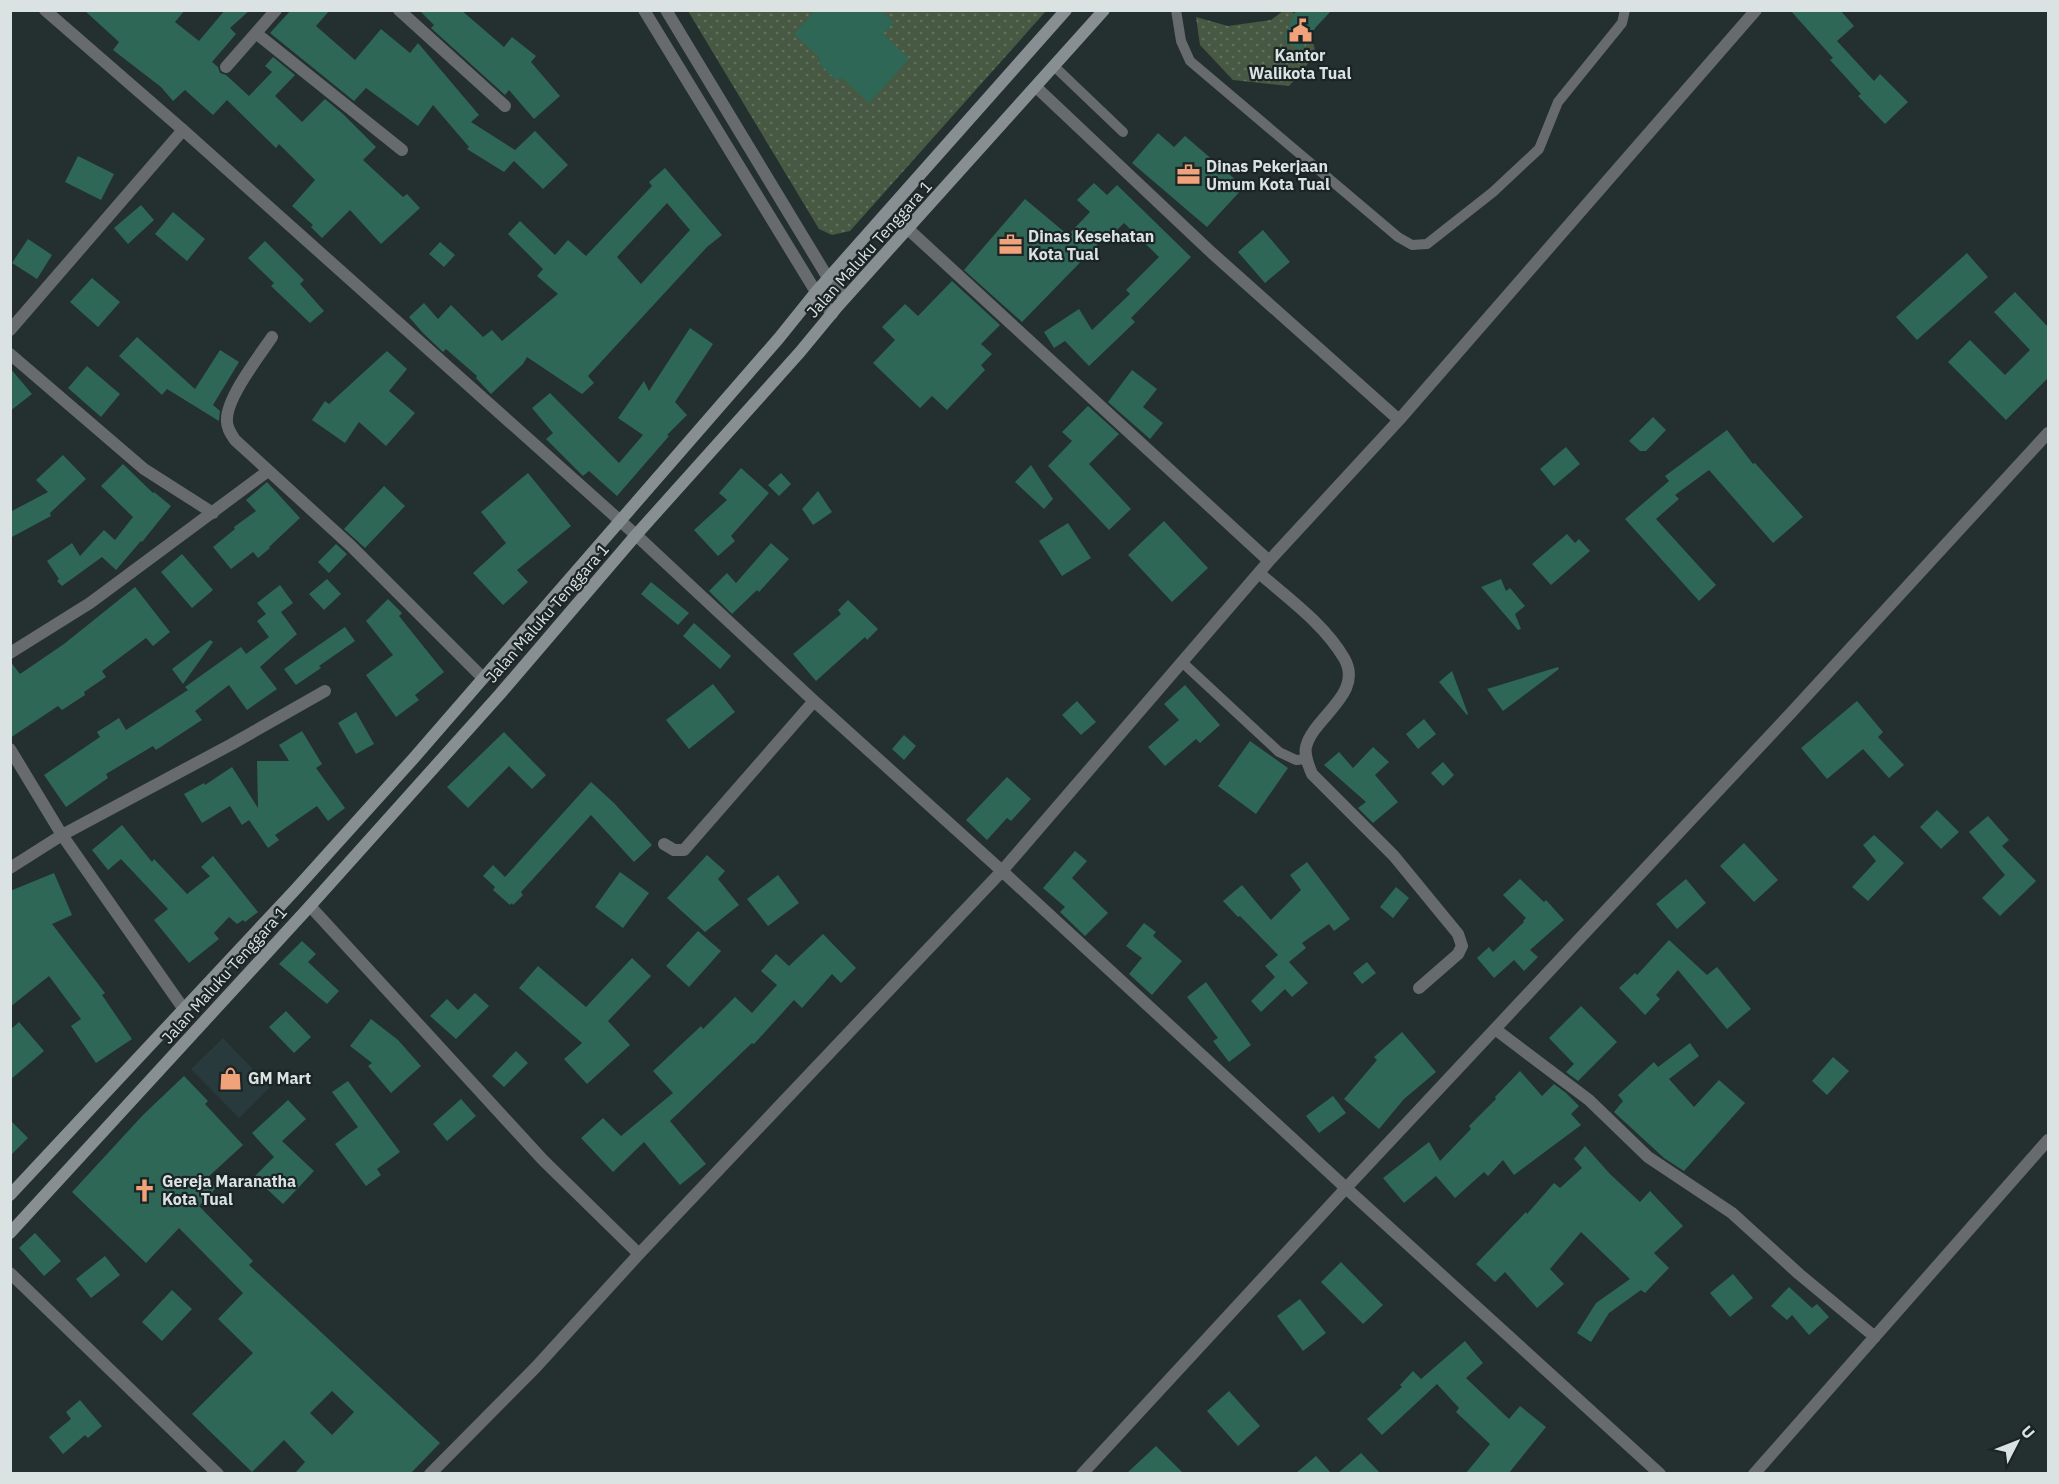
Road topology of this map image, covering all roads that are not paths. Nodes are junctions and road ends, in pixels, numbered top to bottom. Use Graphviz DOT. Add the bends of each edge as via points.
graph roads {
  1 [pos="45,10"];
  2 [pos="276,10"];
  3 [pos="644,10"];
  4 [pos="666,10"];
  5 [pos="1066,10"];
  6 [pos="1104,10"];
  7 [pos="1176,10"];
  8 [pos="1625,10"];
  9 [pos="1755,10"];
  10 [pos="401,11"];
  11 [pos="257,34"];
  12 [pos="226,67"];
  13 [pos="1055,67"];
  14 [pos="1036,87"];
  15 [pos="505,106"];
  16 [pos="183,130"];
  17 [pos="1123,132"];
  18 [pos="402,150"];
  19 [pos="908,229"];
  20 [pos="828,278"];
  21 [pos="816,292"];
  22 [pos="845,298"];
  23 [pos="832,314"];
  24 [pos="10,330"];
  25 [pos="272,336"];
  26 [pos="10,354"];
  27 [pos="1399,420"];
  28 [pos="2049,433"];
  29 [pos="268,471"];
  30 [pos="213,513"];
  31 [pos="621,521"];
  32 [pos="636,535"];
  33 [pos="1269,561"];
  34 [pos="1259,573"];
  35 [pos="10,653"];
  36 [pos="1182,662"];
  37 [pos="482,677"];
  38 [pos="325,691"];
  39 [pos="814,701"];
  40 [pos="10,748"];
  41 [pos="1306,759"];
  42 [pos="62,835"];
  43 [pos="664,844"];
  44 [pos="10,868"];
  45 [pos="1002,871"];
  46 [pos="310,906"];
  47 [pos="1419,988"];
  48 [pos="183,1008"];
  49 [pos="1495,1029"];
  50 [pos="2049,1140"];
  51 [pos="1346,1188"];
  52 [pos="10,1195"];
  53 [pos="10,1233"];
  54 [pos="639,1254"];
  55 [pos="10,1273"];
  56 [pos="1875,1337"];
  57 [pos="218,1473"];
  58 [pos="430,1473"];
  59 [pos="1082,1473"];
  60 [pos="1660,1473"];
  61 [pos="1754,1473"];
  1 -- 16 [label="street"];
  2 -- 11 [label="street"];
  3 -- 21 [label="street"];
  4 -- 20 [label="street"];
  5 -- 20 [label="main road, Jalan Maluku Tenggara 1"];
  6 -- 13 [label="main road, Jalan Maluku Tenggara 1"];
  7 -- 8 [label="lane" via="1181,41 1190,61 1412,245 1427,244 1530,158 1543,141 1558,102 1622,24"];
  9 -- 27 [label="street"];
  10 -- 15 [label="street"];
  11 -- 12 [label="street"];
  11 -- 18 [label="street"];
  13 -- 14 [label="main road, Jalan Maluku Tenggara 1"];
  13 -- 17 [label="lane"];
  14 -- 19 [label="main road, Jalan Maluku Tenggara 1"];
  14 -- 27 [label="street" via="1212,254"];
  16 -- 24 [label="street"];
  16 -- 31 [label="street"];
  19 -- 22 [label="main road, Jalan Maluku Tenggara 1"];
  19 -- 33 [label="street"];
  20 -- 21 [label="main road, Jalan Maluku Tenggara 1"];
  20 -- 22 [label="street"];
  21 -- 23 [label="street"];
  21 -- 31 [label="main road, Jalan Maluku Tenggara 1"];
  22 -- 23 [label="main road, Jalan Maluku Tenggara 1"];
  23 -- 32 [label="main road, Jalan Maluku Tenggara 1"];
  25 -- 29 [label="street" via="233,398 226,417 235,440"];
  26 -- 30 [label="street" via="144,469"];
  27 -- 33 [label="street"];
  28 -- 49 [label="street"];
  29 -- 30 [label="street"];
  29 -- 37 [label="street" via="351,546"];
  30 -- 35 [label="street" via="90,603"];
  31 -- 32 [label="street"];
  31 -- 37 [label="main road, Jalan Maluku Tenggara 1"];
  32 -- 39 [label="street"];
  32 -- 46 [label="main road, Jalan Maluku Tenggara 1"];
  33 -- 34 [label="street"];
  34 -- 36 [label="street"];
  34 -- 41 [label="street" via="1322,628 1345,659 1350,673 1346,689 1306,747"];
  36 -- 41 [label="lane" via="1279,752 1296,760"];
  36 -- 45 [label="street"];
  37 -- 48 [label="main road, Jalan Maluku Tenggara 1" via="311,872"];
  38 -- 42 [label="street"];
  39 -- 43 [label="street" via="684,850"];
  39 -- 45 [label="street"];
  40 -- 42 [label="street"];
  41 -- 47 [label="street" via="1312,774 1394,856 1458,934 1462,946 1458,954"];
  42 -- 44 [label="street"];
  42 -- 48 [label="street"];
  45 -- 51 [label="street"];
  45 -- 54 [label="street"];
  46 -- 53 [label="main road, Jalan Maluku Tenggara 1"];
  46 -- 54 [label="street" via="543,1161"];
  48 -- 52 [label="main road, Jalan Maluku Tenggara 1"];
  49 -- 51 [label="street"];
  49 -- 56 [label="street" via="1589,1100 1648,1157 1732,1213"];
  50 -- 56 [label="street"];
  51 -- 59 [label="street"];
  51 -- 60 [label="street"];
  54 -- 58 [label="street" via="536,1367"];
  55 -- 57 [label="street"];
  56 -- 61 [label="street"];
}
